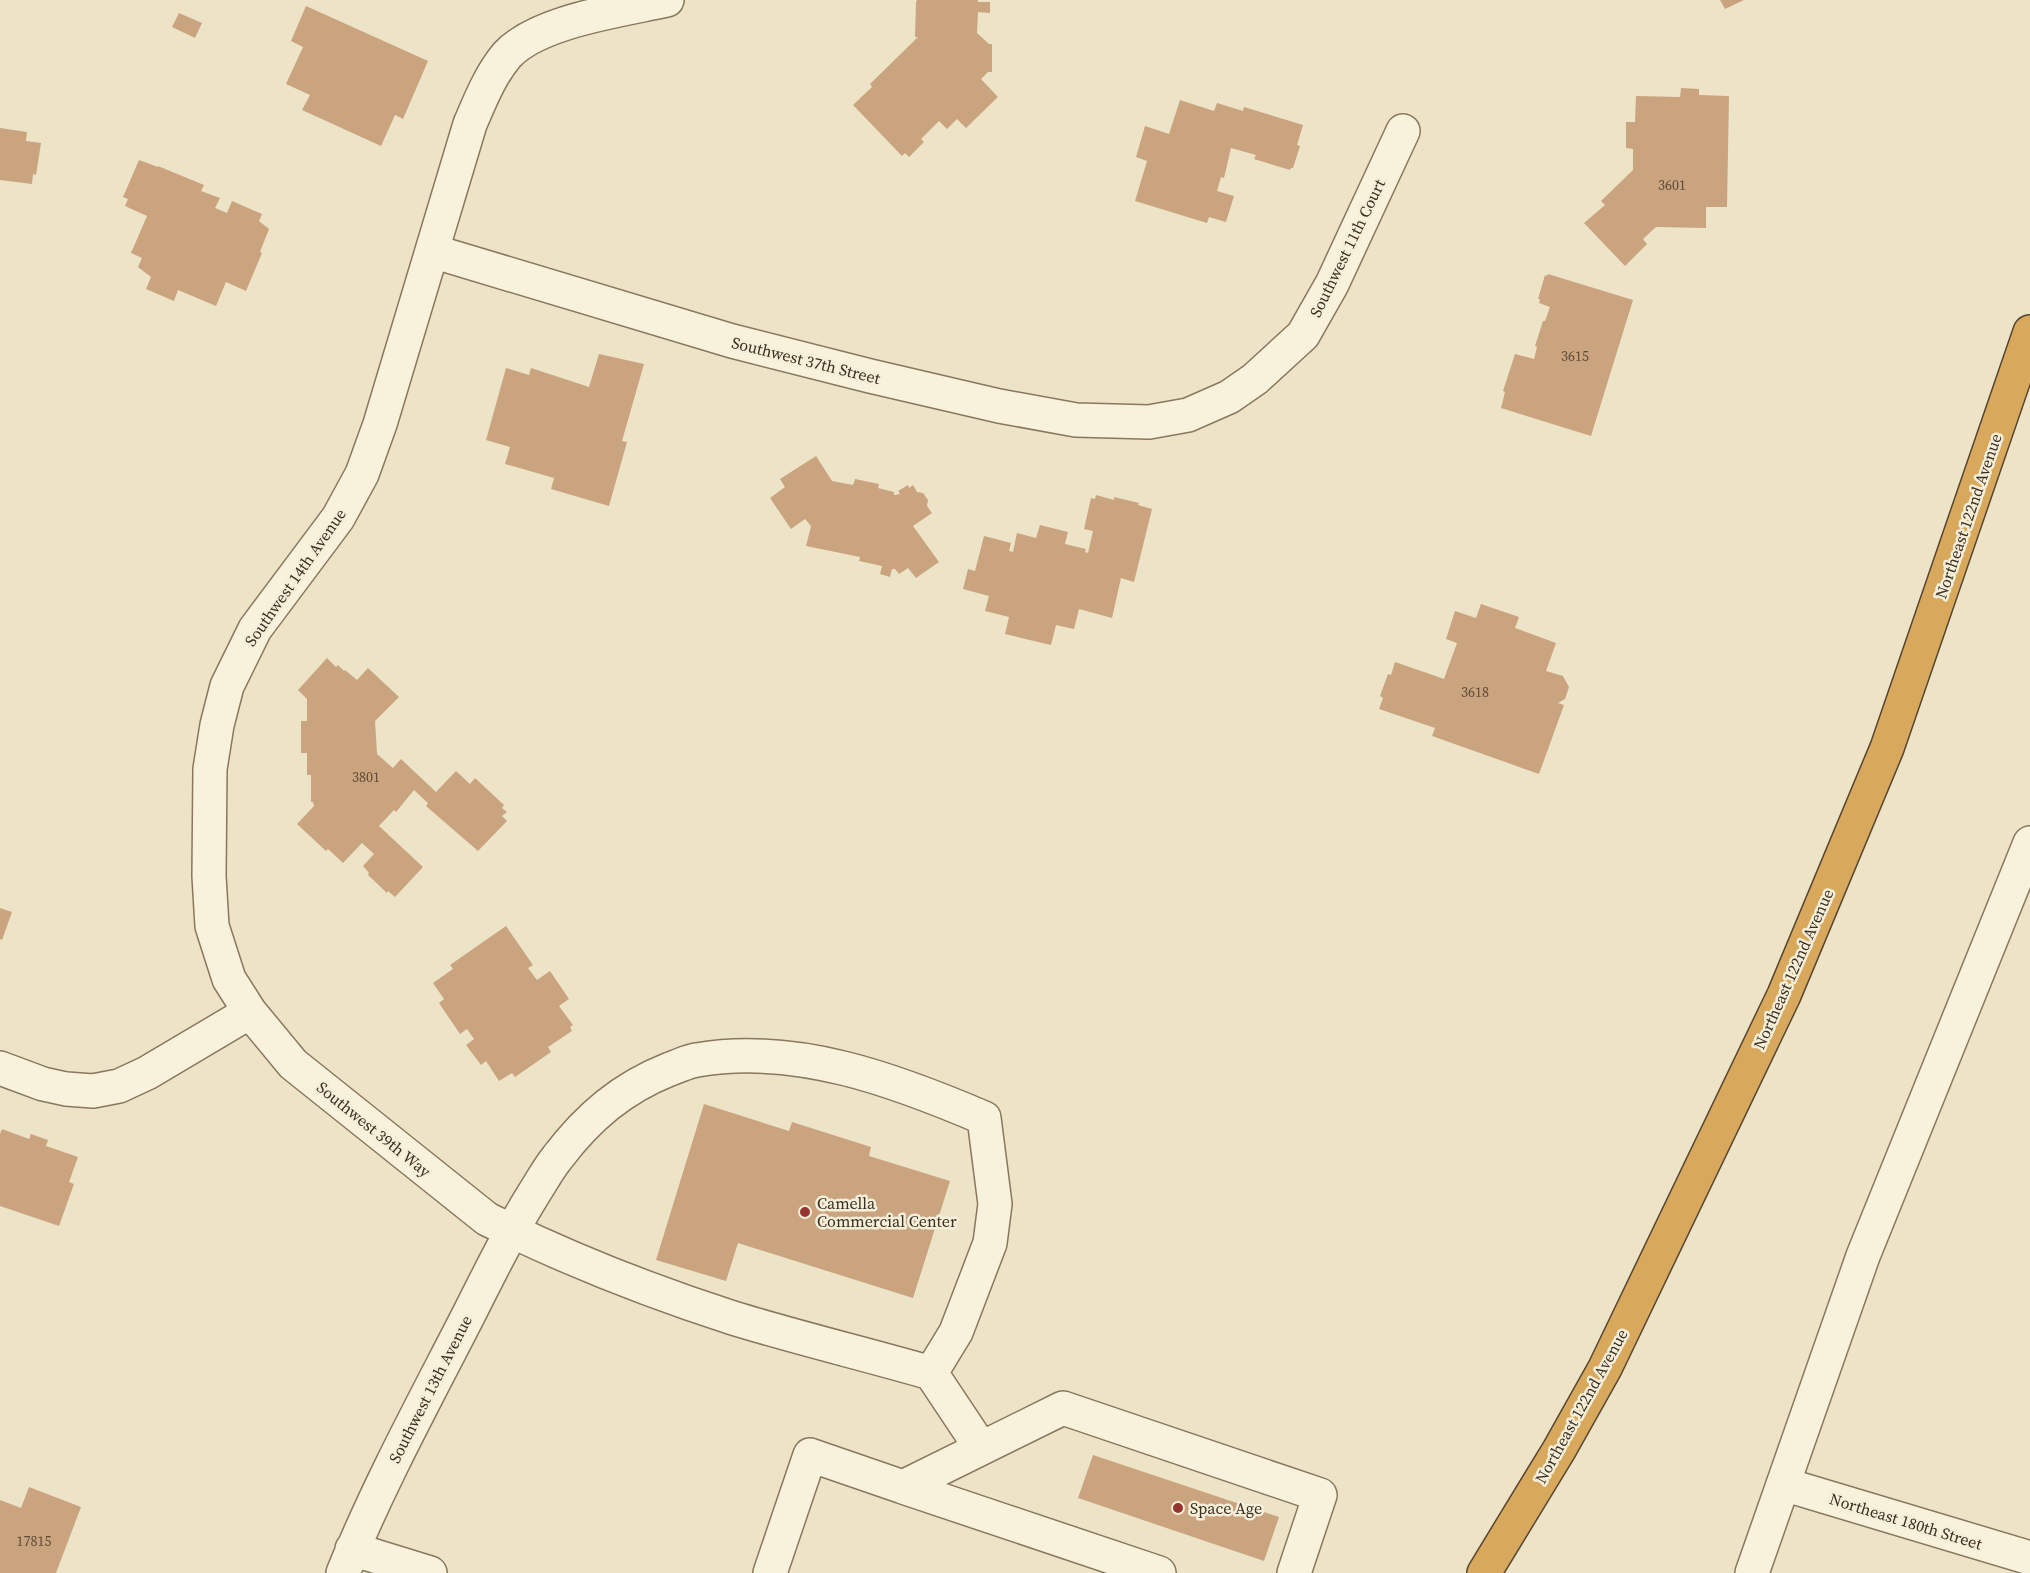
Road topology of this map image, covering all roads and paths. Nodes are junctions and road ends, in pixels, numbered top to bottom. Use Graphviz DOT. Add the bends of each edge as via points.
graph roads {
  1 [pos="667,0"];
  2 [pos="1403,131"];
  3 [pos="432,251"];
  4 [pos="2030,332"];
  5 [pos="1188,415"];
  6 [pos="2030,843"];
  7 [pos="250,1012"];
  8 [pos="0,1068"];
  9 [pos="511,1231"];
  10 [pos="930,1373"];
  11 [pos="981,1448"];
  12 [pos="1783,1484"];
  13 [pos="903,1487"];
  14 [pos="2030,1558"];
  15 [pos="347,1561"];
  16 [pos="430,1573"];
  17 [pos="770,1573"];
  18 [pos="1159,1573"];
  19 [pos="1294,1573"];
  20 [pos="1484,1573"];
  21 [pos="1752,1573"];
  1 -- 3 [label="street, Southwest 14th Avenue" via="538,33 508,55 485,90 470,124"];
  2 -- 5 [label="street, Southwest 11th Court" via="1332,284 1303,335 1255,379 1229,397"];
  3 -- 5 [label="street, Southwest 37th Street" via="732,342 999,406 1076,420 1149,422"];
  3 -- 7 [label="street, Southwest 14th Avenue" via="381,424 362,474 338,518 255,629 227,686 216,725 210,768 212,927 229,979"];
  4 -- 20 [label="highway, Northeast 122nd Avenue" via="1887,748 1784,995 1605,1368"];
  6 -- 12 [label="street" via="1863,1256"];
  7 -- 8 [label="street" via="119,1086 66,1089"];
  7 -- 9 [label="street, Southwest 39th Way" via="293,1064 487,1219"];
  9 -- 10 [label="street, Southwest 39th Way" via="618,1277 732,1317"];
  9 -- 10 [label="street, Southwest 13th Avenue" via="555,1159 592,1119 618,1096 649,1078 694,1060 750,1054 809,1060 924,1092 984,1118 994,1204 990,1243 957,1332"];
  9 -- 15 [label="street, Southwest 13th Avenue"];
  10 -- 11 [label="street"];
  11 -- 13 [label="street"];
  11 -- 19 [label="street" via="1063,1408 1320,1495"];
  12 -- 14 [label="street, Northeast 180th Street"];
  12 -- 21 [label="street"];
  13 -- 17 [label="street" via="810,1455"];
  13 -- 18 [label="street"];
  15 -- 16 [label="street"];
}
